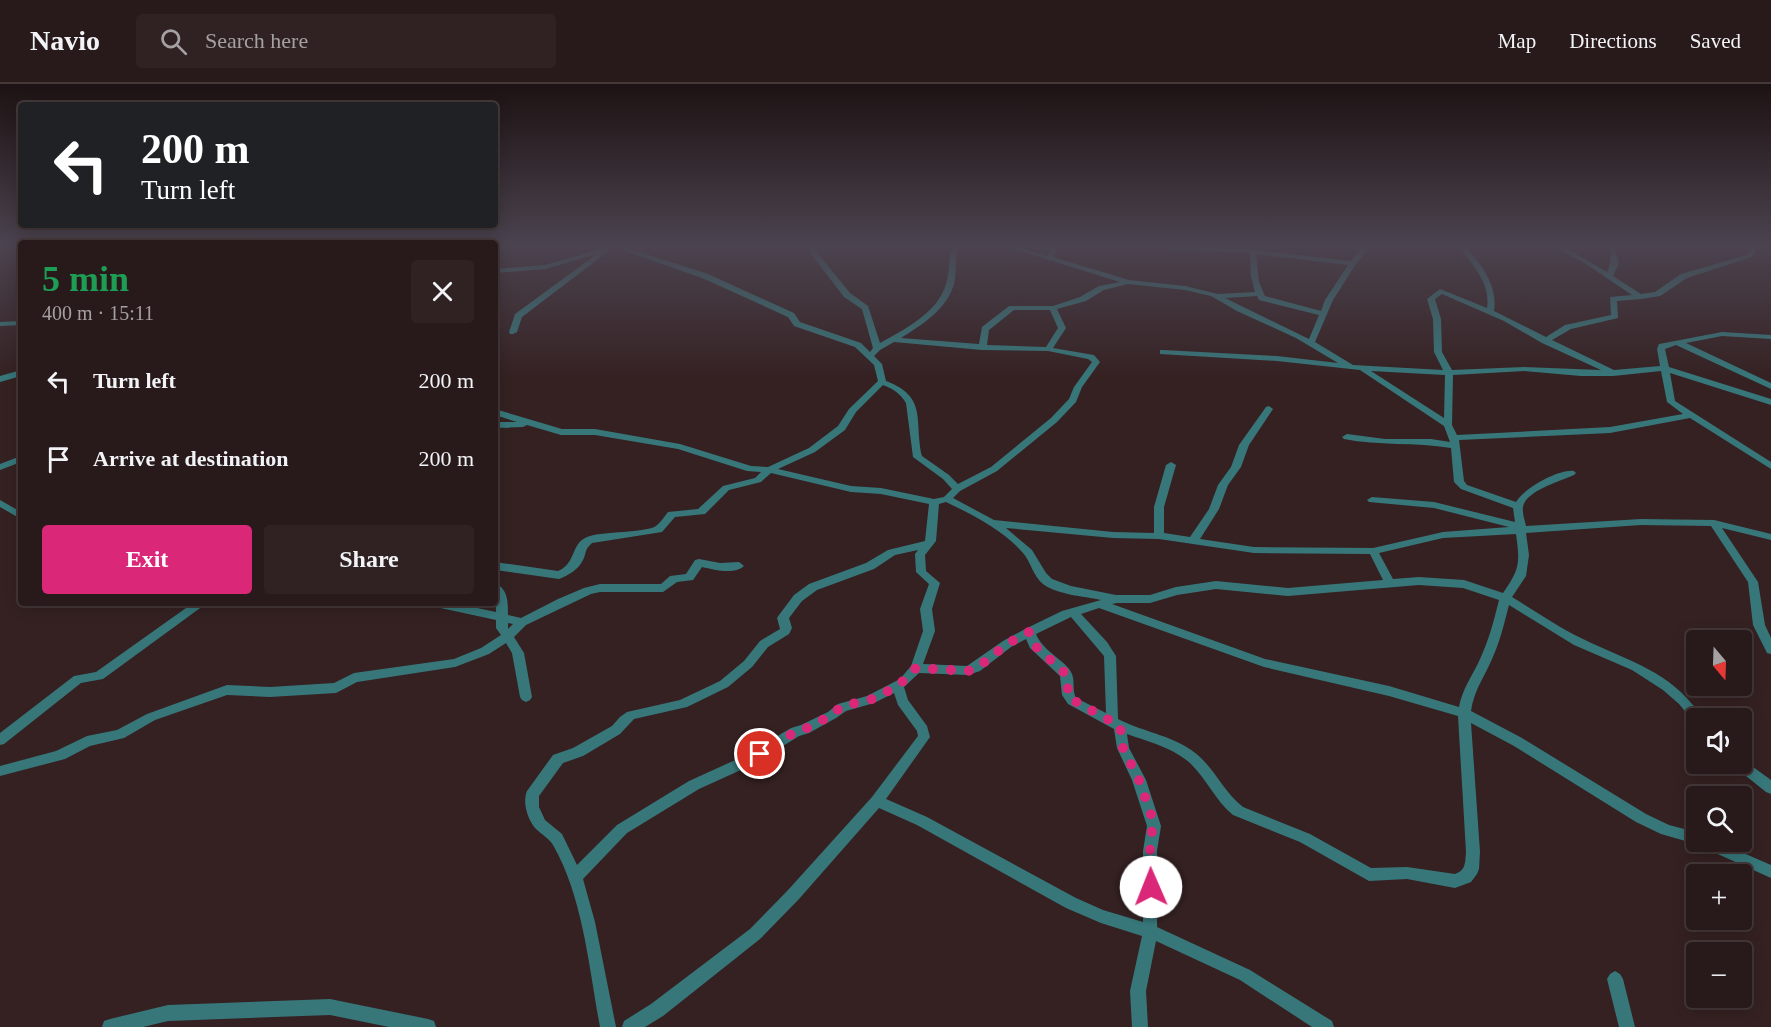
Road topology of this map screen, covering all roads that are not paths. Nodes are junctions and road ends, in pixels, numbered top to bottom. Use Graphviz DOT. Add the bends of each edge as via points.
graph roads {
  1 [pos="554,290"];
  2 [pos="736,290"];
  3 [pos="843,290"];
  4 [pos="947,290"];
  5 [pos="1099,290"];
  6 [pos="1193,290"];
  7 [pos="1257,290"];
  8 [pos="1337,290"];
  9 [pos="1489,290"];
  10 [pos="1630,290"];
  11 [pos="1663,290"];
  12 [pos="1258,294"];
  13 [pos="1218,296"];
  14 [pos="1641,297"];
  15 [pos="1053,308"];
  16 [pos="1490,312"];
  17 [pos="1323,314"];
  18 [pos="18,323"];
  19 [pos="0,324"];
  20 [pos="513,332"];
  21 [pos="1771,337"];
  22 [pos="892,339"];
  23 [pos="1545,341"];
  24 [pos="1311,343"];
  25 [pos="1678,343"];
  26 [pos="982,348"];
  27 [pos="1048,350"];
  28 [pos="874,351"];
  29 [pos="1163,352"];
  30 [pos="1351,367"];
  31 [pos="1663,368"];
  32 [pos="1363,369"];
  33 [pos="1613,372"];
  34 [pos="1449,373"];
  35 [pos="18,374"];
  36 [pos="0,379"];
  37 [pos="882,382"];
  38 [pos="1771,386"];
  39 [pos="1771,402"];
  40 [pos="1269,409"];
  41 [pos="498,413"];
  42 [pos="1690,415"];
  43 [pos="529,424"];
  44 [pos="498,425"];
  45 [pos="1448,425"];
  46 [pos="1347,438"];
  47 [pos="1455,442"];
  48 [pos="18,460"];
  49 [pos="1171,465"];
  50 [pos="1771,466"];
  51 [pos="0,467"];
  52 [pos="769,470"];
  53 [pos="1571,473"];
  54 [pos="957,489"];
  55 [pos="1372,500"];
  56 [pos="940,501"];
  57 [pos="0,503"];
  58 [pos="1518,506"];
  59 [pos="18,513"];
  60 [pos="991,523"];
  61 [pos="1714,524"];
  62 [pos="1520,528"];
  63 [pos="1159,536"];
  64 [pos="1771,537"];
  65 [pos="1193,541"];
  66 [pos="929,544"];
  67 [pos="1373,551"];
  68 [pos="498,566"];
  69 [pos="739,566"];
  70 [pos="1390,584"];
  71 [pos="498,591"];
  72 [pos="1505,598"];
  73 [pos="1117,599"];
  74 [pos="1098,604"];
  75 [pos="197,606"];
  76 [pos="449,606"];
  77 [pos="1072,612"];
  78 [pos="501,618"];
  79 [pos="522,622"];
  80 [pos="1029,632"];
  81 [pos="507,637"];
  82 [pos="1771,650"];
  83 [pos="916,668"];
  84 [pos="898,686"];
  85 [pos="526,697"];
  86 [pos="1689,708"];
  87 [pos="1464,713"];
  88 [pos="1116,724"];
  89 [pos="0,740"];
  90 [pos="0,771"];
  91 [pos="1752,772"];
  92 [pos="1771,788"];
  93 [pos="877,801"];
  94 [pos="1686,835"];
  95 [pos="1727,852"];
  96 [pos="1771,872"];
  97 [pos="575,877"];
  98 [pos="1150,930"];
  99 [pos="1615,980"];
  100 [pos="110,1027"];
  101 [pos="428,1027"];
  102 [pos="608,1027"];
  103 [pos="630,1027"];
  104 [pos="1140,1027"];
  105 [pos="1326,1027"];
  106 [pos="1627,1027"];
  1 -- 20 [label="street" via="518,316"];
  2 -- 28 [label="street" via="791,315 797,324"];
  3 -- 28 [label="street" via="865,308"];
  4 -- 22 [label="street" via="925,318"];
  5 -- 15 [label="street"];
  6 -- 13 [label="street"];
  7 -- 12 [label="street"];
  8 -- 17 [label="street"];
  9 -- 16 [label="street"];
  10 -- 14 [label="street"];
  11 -- 14 [label="street"];
  12 -- 13 [label="street"];
  12 -- 17 [label="street"];
  13 -- 24 [label="street"];
  14 -- 23 [label="street" via="1613,299 1615,316 1568,327"];
  15 -- 26 [label="street" via="1008,309 985,329"];
  15 -- 27 [label="street" via="1062,328"];
  16 -- 23 [label="street"];
  16 -- 34 [label="street" via="1442,291 1431,299 1437,318 1438,352"];
  17 -- 24 [label="street"];
  18 -- 19 [label="street"];
  21 -- 25 [label="street" via="1722,334"];
  22 -- 26 [label="street"];
  22 -- 28 [label="street"];
  23 -- 33 [label="street"];
  24 -- 30 [label="street"];
  25 -- 31 [label="street" via="1662,346"];
  25 -- 38 [label="street"];
  26 -- 27 [label="street"];
  27 -- 54 [label="street" via="1091,357 1096,362 1073,400 1054,420 998,467"];
  28 -- 37 [label="street"];
  29 -- 30 [label="street" via="1301,360"];
  30 -- 32 [label="street"];
  31 -- 33 [label="street"];
  31 -- 39 [label="street"];
  31 -- 42 [label="street" via="1671,402"];
  32 -- 34 [label="street"];
  32 -- 45 [label="street"];
  33 -- 34 [label="street" via="1524,369"];
  34 -- 45 [label="street"];
  35 -- 36 [label="street"];
  37 -- 52 [label="street" via="852,411 842,428 812,450"];
  37 -- 54 [label="street" via="905,391 915,418 918,457"];
  40 -- 65 [label="street" via="1244,445 1214,509"];
  41 -- 43 [label="street"];
  42 -- 47 [label="street" via="1610,430"];
  42 -- 50 [label="street"];
  43 -- 44 [label="street"];
  43 -- 52 [label="street" via="561,432 595,432 680,447 750,469"];
  45 -- 47 [label="street"];
  46 -- 47 [label="street"];
  47 -- 58 [label="street" via="1460,485"];
  48 -- 51 [label="street"];
  49 -- 63 [label="street" via="1159,507"];
  52 -- 56 [label="street" via="851,489"];
  52 -- 68 [label="street" via="758,480 726,489 701,512 672,514 655,531 583,543 576,562 564,573"];
  53 -- 58 [label="street" via="1530,490"];
  54 -- 56 [label="street"];
  55 -- 62 [label="street" via="1434,505"];
  56 -- 60 [label="street"];
  56 -- 66 [label="street"];
  57 -- 59 [label="street"];
  58 -- 62 [label="street"];
  60 -- 63 [label="street"];
  60 -- 73 [label="street" via="1028,551 1041,576 1053,585"];
  61 -- 62 [label="street" via="1641,522"];
  61 -- 64 [label="street"];
  61 -- 82 [label="street" via="1753,582 1759,625"];
  62 -- 67 [label="street" via="1443,535"];
  62 -- 72 [label="street" via="1524,555 1521,576"];
  63 -- 65 [label="street"];
  65 -- 67 [label="street" via="1254,550"];
  66 -- 83 [label="street" via="920,554 921,572 935,583 927,609 928,631"];
  66 -- 97 [label="street" via="892,552 870,566 803,593 783,618 785,631 764,644 724,684 683,704 631,715 616,730 558,759 537,785 532,807 540,824 557,838"];
  67 -- 70 [label="street"];
  69 -- 79 [label="street" via="699,563 689,577 674,579 663,588 595,589"];
  70 -- 72 [label="street" via="1464,584"];
  70 -- 73 [label="street" via="1288,592 1216,585 1150,598"];
  71 -- 78 [label="street" via="502,596"];
  72 -- 86 [label="street" via="1578,642 1636,667"];
  72 -- 87 [label="street" via="1495,637 1467,696"];
  73 -- 74 [label="street"];
  74 -- 77 [label="street"];
  74 -- 87 [label="street" via="1264,663 1389,691"];
  75 -- 89 [label="street" via="99,676 78,679"];
  76 -- 78 [label="street"];
  77 -- 80 [label="street"];
  77 -- 88 [label="street" via="1110,656"];
  78 -- 79 [label="street"];
  78 -- 81 [label="street"];
  79 -- 81 [label="street"];
  80 -- 83 [label="street" via="976,669"];
  80 -- 88 [label="street" via="1034,645 1066,674 1069,698"];
  81 -- 85 [label="street" via="518,653"];
  81 -- 90 [label="street" via="455,663 354,678 336,688 227,690 151,717 120,734 87,741 60,754"];
  83 -- 84 [label="street"];
  84 -- 93 [label="street" via="924,737"];
  84 -- 97 [label="street" via="870,700 842,706 749,760 694,785 622,829"];
  87 -- 88 [label="street" via="1473,852 1472,869 1466,877 1455,880 1362,872 1305,838 1238,811 1196,761 1179,748"];
  87 -- 94 [label="street" via="1641,818"];
  88 -- 98 [label="street" via="1153,820"];
  91 -- 92 [label="street"];
  93 -- 98 [label="street" via="922,821 1071,903"];
  93 -- 103 [label="street" via="755,934"];
  95 -- 96 [label="street"];
  97 -- 102 [label="street" via="588,921"];
  98 -- 104 [label="street" via="1138,991"];
  98 -- 105 [label="street" via="1245,975"];
  99 -- 106 [label="street"];
  100 -- 101 [label="street" via="168,1013 330,1007"];
}
